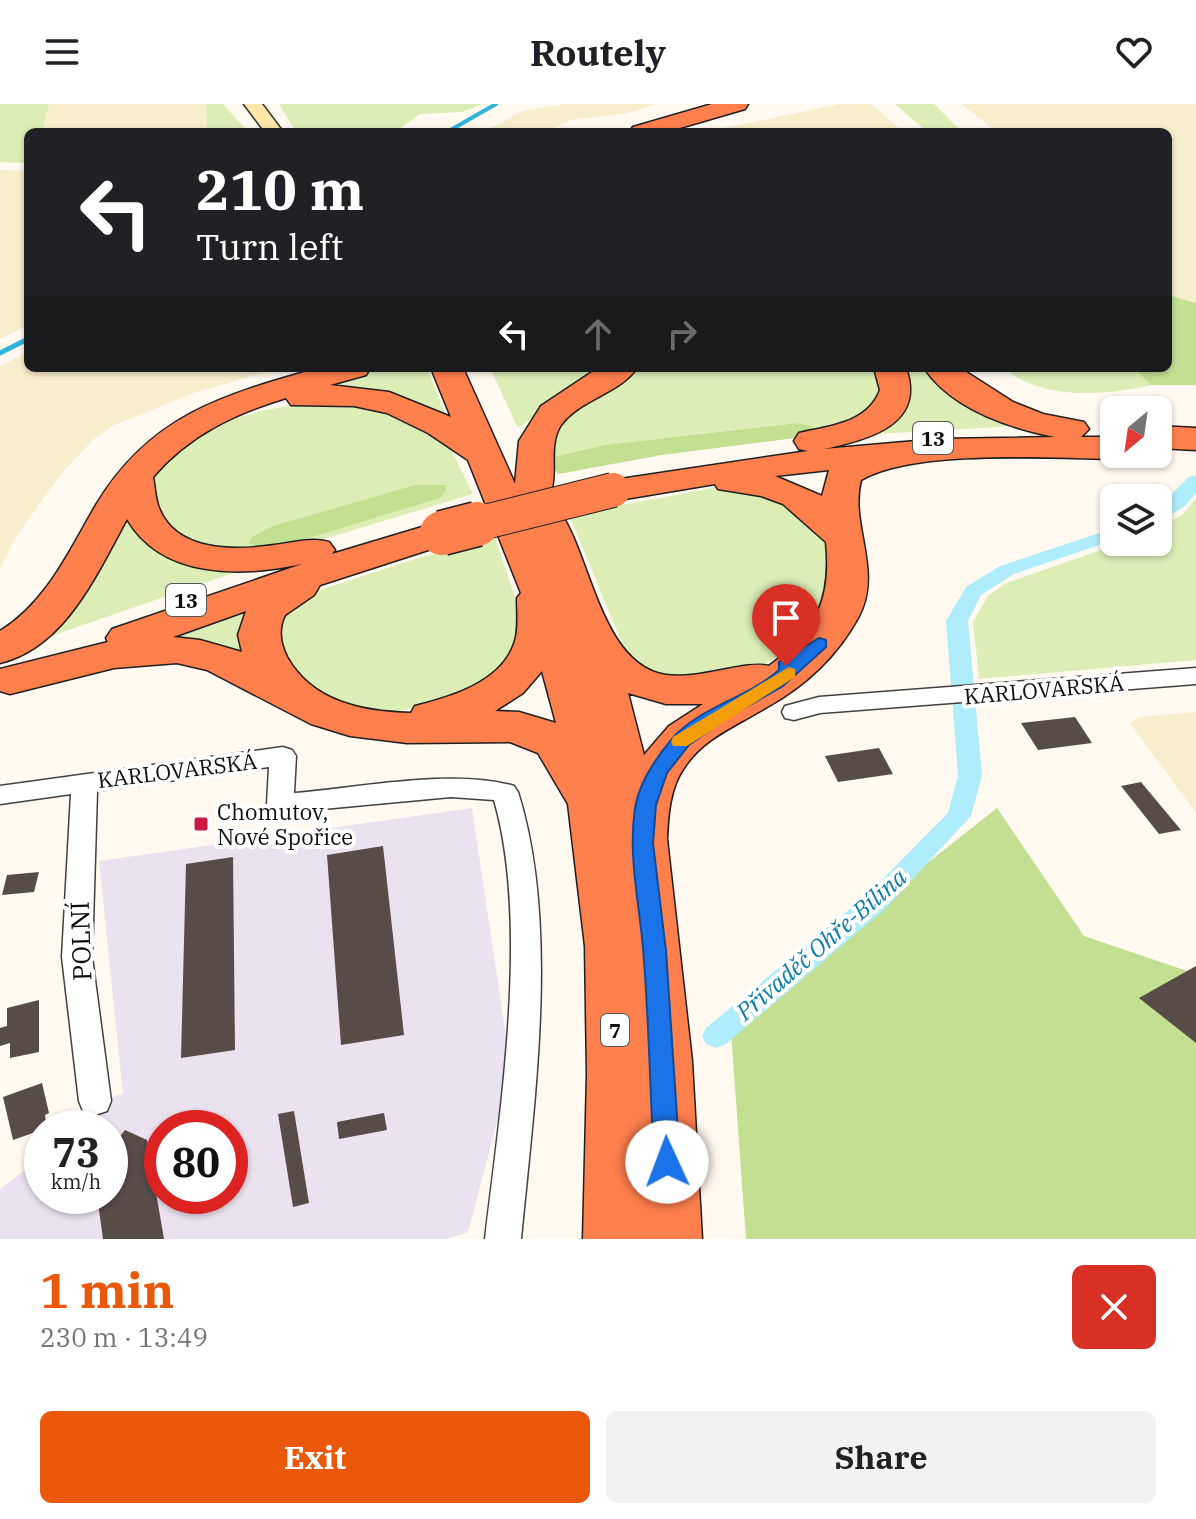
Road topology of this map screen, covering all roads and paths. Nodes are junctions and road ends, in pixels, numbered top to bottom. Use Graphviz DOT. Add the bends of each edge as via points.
graph roads {
  1 [pos="253,104"];
  2 [pos="704,104"];
  3 [pos="737,104"];
  4 [pos="271,128"];
  5 [pos="627,128"];
  6 [pos="655,128"];
  7 [pos="342,372"];
  8 [pos="449,372"];
  9 [pos="476,372"];
  10 [pos="615,372"];
  11 [pos="892,372"];
  12 [pos="945,372"];
  13 [pos="222,411"];
  14 [pos="1100,438"];
  15 [pos="1172,438"];
  16 [pos="1196,439"];
  17 [pos="1100,441"];
  18 [pos="1100,442"];
  19 [pos="939,450"];
  20 [pos="1172,450"];
  21 [pos="1196,451"];
  22 [pos="752,452"];
  23 [pos="482,453"];
  24 [pos="135,478"];
  25 [pos="608,484"];
  26 [pos="534,491"];
  27 [pos="846,540"];
  28 [pos="368,547"];
  29 [pos="538,580"];
  30 [pos="593,637"];
  31 [pos="819,643"];
  32 [pos="3,669"];
  33 [pos="1196,676"];
  34 [pos="794,712"];
  35 [pos="337,717"];
  36 [pos="85,781"];
  37 [pos="0,795"];
  38 [pos="597,823"];
  39 [pos="645,862"];
  40 [pos="95,1101"];
  41 [pos="503,1239"];
  42 [pos="616,1239"];
  43 [pos="669,1239"];
  1 -- 4 [label="street"];
  2 -- 5 [label="highway"];
  3 -- 6 [label="highway"];
  7 -- 13 [label="highway"];
  8 -- 23 [label="highway, 7"];
  9 -- 26 [label="highway, 7"];
  10 -- 26 [label="highway" via="545,423 538,436"];
  11 -- 22 [label="highway" via="896,398 875,420 838,435"];
  12 -- 14 [label="highway" via="983,403 1011,417"];
  13 -- 23 [label="highway" via="311,396 379,400 431,417"];
  13 -- 24 [label="highway" via="169,440"];
  15 -- 16 [label="highway"];
  17 -- 22 [label="highway, 13" via="948,437"];
  18 -- 19 [label="highway, 13"];
  19 -- 25 [label="highway, 13"];
  19 -- 27 [label="highway" via="866,462 845,474 840,484"];
  20 -- 21 [label="highway"];
  22 -- 25 [label="highway, 13"];
  23 -- 29 [label="highway, 7"];
  24 -- 28 [label="highway" via="140,508 153,530 203,556 268,560"];
  24 -- 32 [label="highway" via="53,611"];
  25 -- 27 [label="highway" via="754,484 815,505"];
  25 -- 28 [label="highway, 13, bridge"];
  26 -- 30 [label="highway, 7"];
  27 -- 31 [label="highway" via="848,591"];
  28 -- 32 [label="highway, 13"];
  28 -- 35 [label="highway" via="280,596 259,619 258,638 272,667 294,693"];
  29 -- 35 [label="highway" via="535,645 509,682 477,702 438,716 395,723"];
  29 -- 38 [label="highway, 7" via="584,740"];
  30 -- 31 [label="highway" via="626,673 682,691 741,683 786,666"];
  30 -- 39 [label="highway, 7"];
  31 -- 39 [label="highway" via="777,682 696,729 667,755 645,805"];
  32 -- 35 [label="highway" via="124,653 193,651 237,666"];
  33 -- 34 [label="street, KARLOVARSKÁ" via="819,705"];
  35 -- 38 [label="highway" via="411,729 509,726 535,731 567,753"];
  36 -- 37 [label="street, KARLOVARSKÁ"];
  36 -- 40 [label="street, POLNÍ" via="77,957"];
  36 -- 41 [label="street, KARLOVARSKÁ" via="283,756 280,804 451,788 505,792 517,826 525,952 520,1094"];
  38 -- 42 [label="highway, 7" via="612,946"];
  39 -- 43 [label="highway, 7" via="663,1071"];
}
